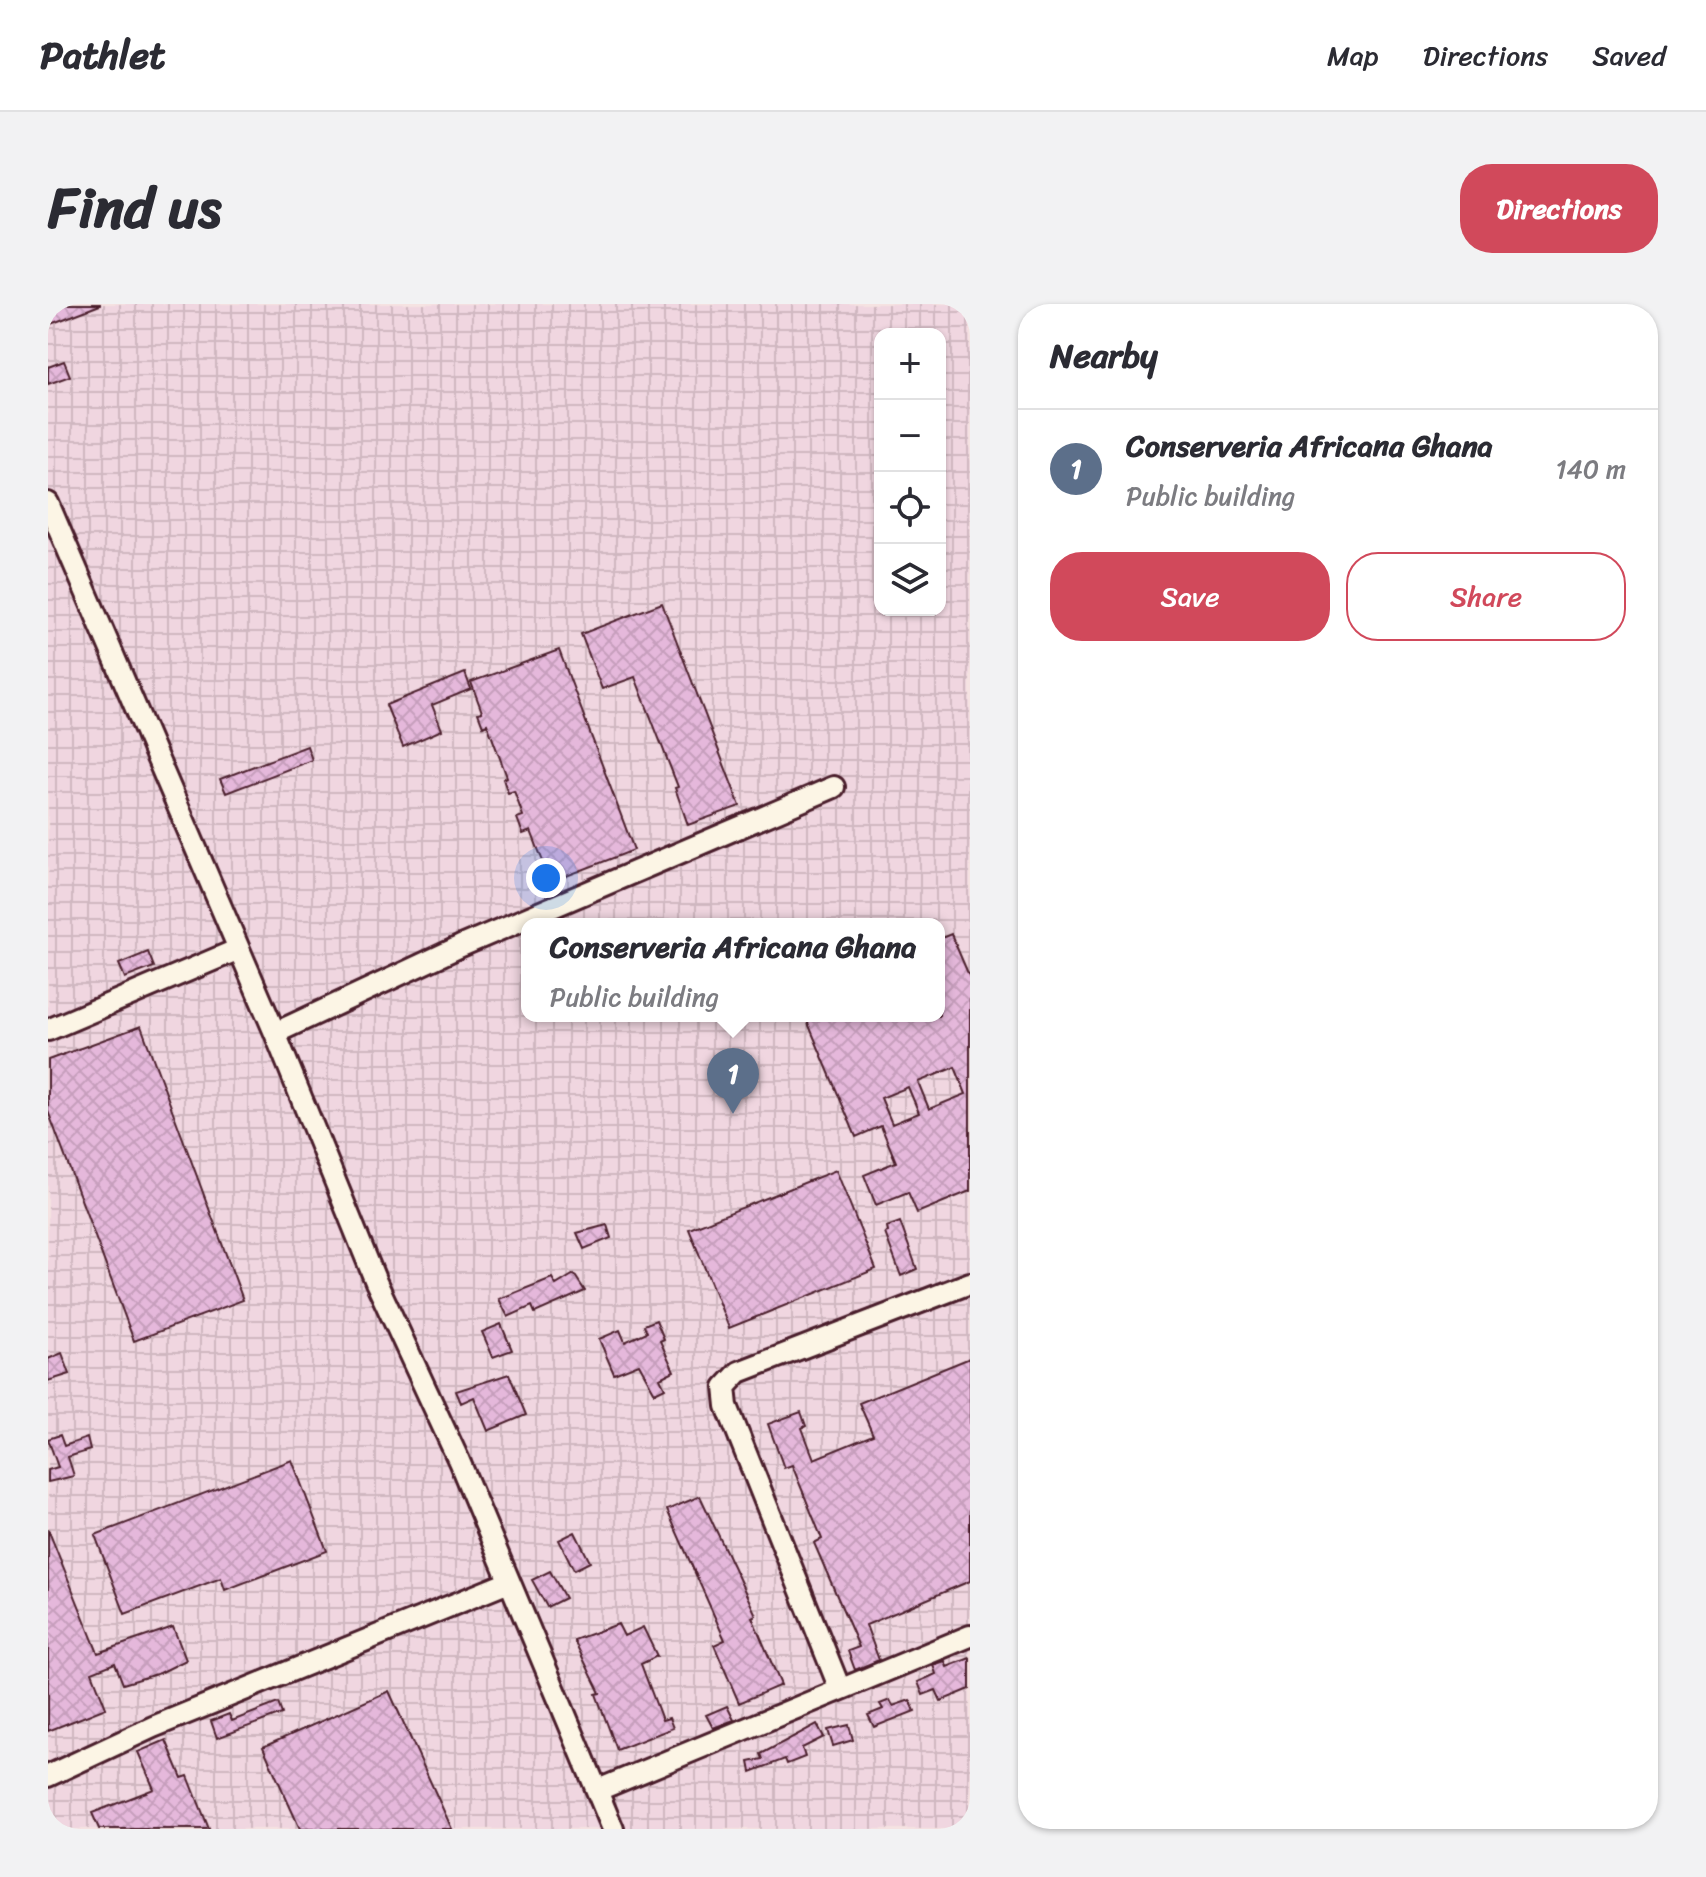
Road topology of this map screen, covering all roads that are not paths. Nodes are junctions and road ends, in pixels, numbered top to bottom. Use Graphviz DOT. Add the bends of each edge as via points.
graph roads {
  1 [pos="48,503"];
  2 [pos="834,787"];
  3 [pos="527,918"];
  4 [pos="521,920"];
  5 [pos="239,949"];
  6 [pos="48,1030"];
  7 [pos="275,1033"];
  8 [pos="970,1283"];
  9 [pos="509,1582"];
  10 [pos="970,1636"];
  11 [pos="840,1689"];
  12 [pos="48,1776"];
  13 [pos="598,1790"];
  14 [pos="613,1829"];
  1 -- 5 [label="street"];
  2 -- 3 [label="street"];
  4 -- 7 [label="street"];
  5 -- 6 [label="street"];
  5 -- 7 [label="street"];
  7 -- 9 [label="street" via="376,1282"];
  8 -- 11 [label="street" via="739,1372 725,1387 727,1406"];
  9 -- 12 [label="street" via="153,1727"];
  9 -- 13 [label="street"];
  10 -- 11 [label="street"];
  11 -- 13 [label="street"];
  13 -- 14 [label="street"];
}
